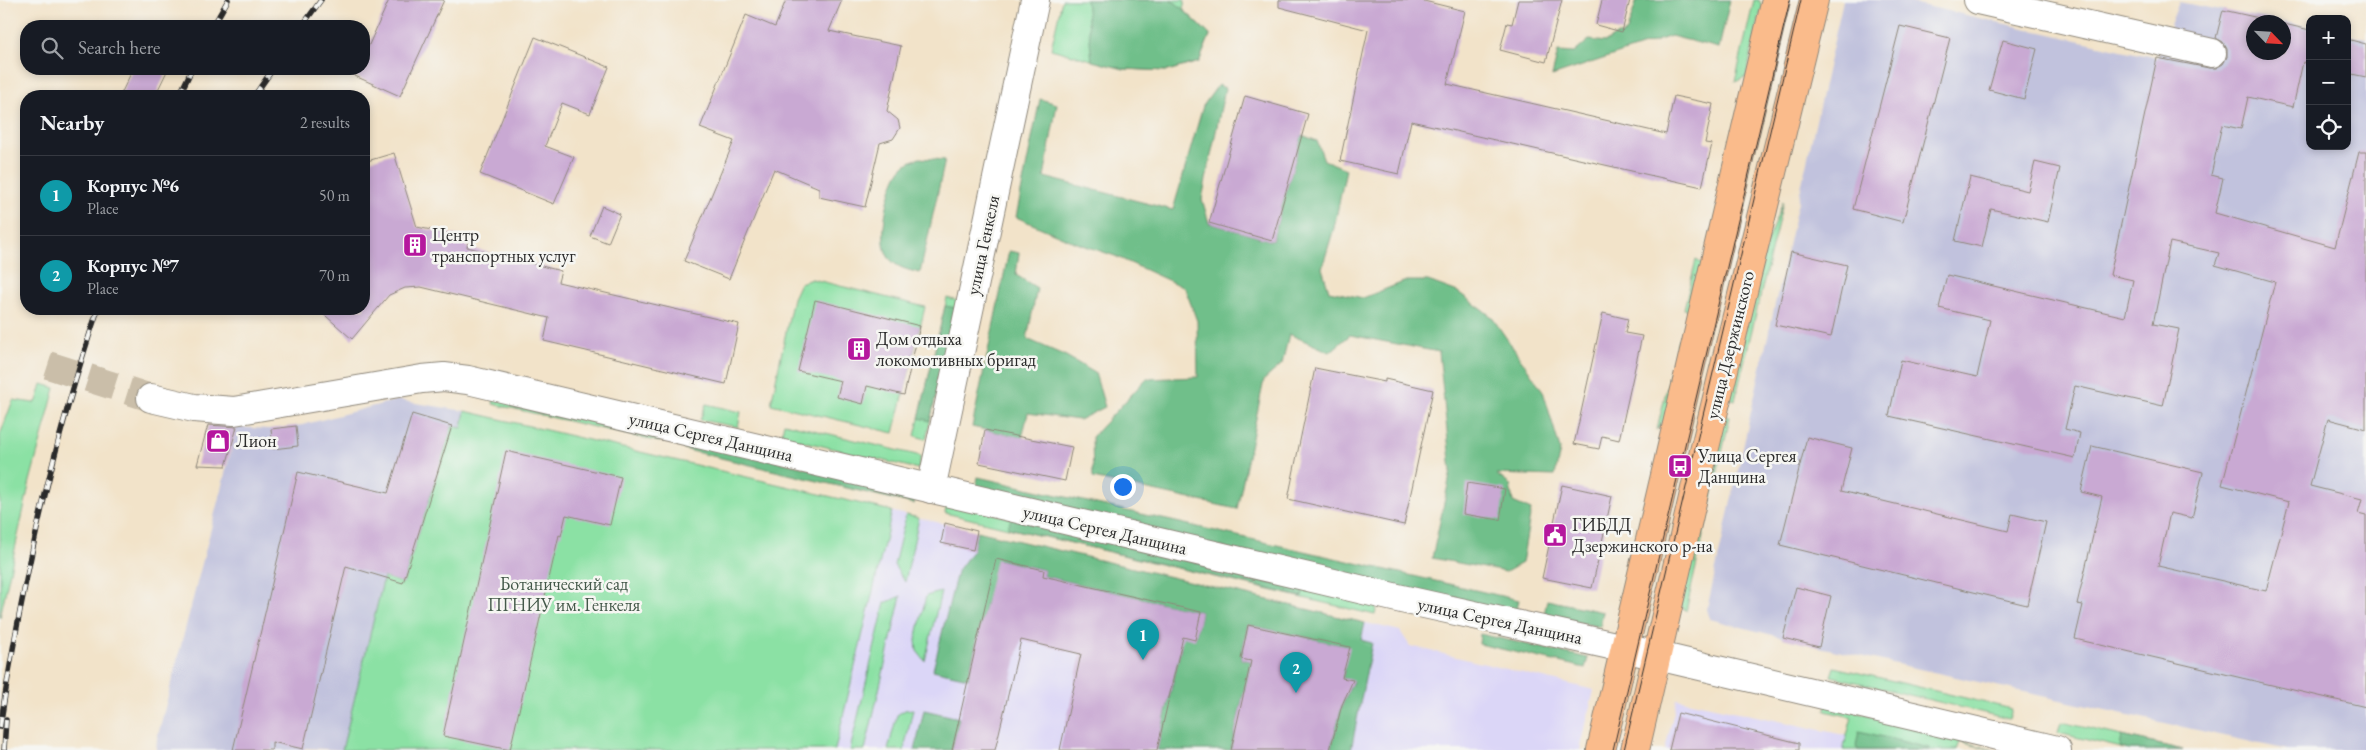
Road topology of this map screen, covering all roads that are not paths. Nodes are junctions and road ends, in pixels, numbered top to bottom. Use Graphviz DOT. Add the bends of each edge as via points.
graph roads {
  1 [pos="1035,0"];
  2 [pos="1776,0"];
  3 [pos="1814,0"];
  4 [pos="1978,0"];
  5 [pos="2212,54"];
  6 [pos="151,398"];
  7 [pos="931,489"];
  8 [pos="1624,648"];
  9 [pos="1657,656"];
  10 [pos="1600,750"];
  11 [pos="1635,750"];
  12 [pos="2057,750"];
  1 -- 7 [label="street, улица Генкеля"];
  2 -- 8 [label="main road, улица Дзержинского"];
  3 -- 9 [label="main road, улица Дзержинского"];
  4 -- 5 [label="street"];
  6 -- 7 [label="street, улица Сергея Данщина" via="194,408 234,411 444,377"];
  7 -- 8 [label="street, улица Сергея Данщина"];
  8 -- 9 [label="street, улица Сергея Данщина"];
  8 -- 10 [label="main road, улица Дзержинского"];
  9 -- 11 [label="main road, улица Дзержинского"];
  9 -- 12 [label="street, улица Сергея Данщина"];
}
